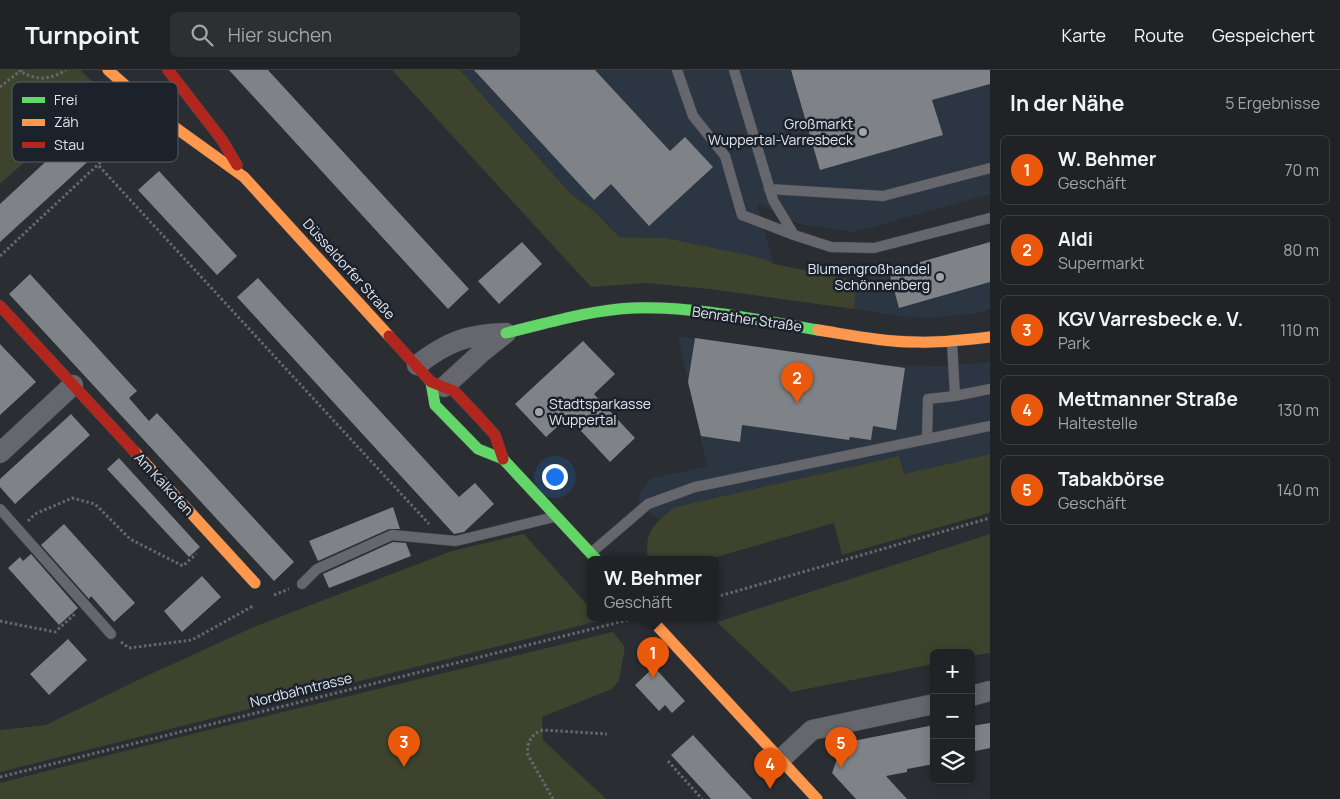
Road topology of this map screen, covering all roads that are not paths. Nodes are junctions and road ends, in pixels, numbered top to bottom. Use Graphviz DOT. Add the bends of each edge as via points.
graph roads {
  1 [pos="108,70"];
  2 [pos="168,70"];
  3 [pos="677,70"];
  4 [pos="734,70"];
  5 [pos="122,82"];
  6 [pos="177,82"];
  7 [pos="178,83"];
  8 [pos="178,130"];
  9 [pos="990,168"];
  10 [pos="244,177"];
  11 [pos="770,189"];
  12 [pos="990,218"];
  13 [pos="794,235"];
  14 [pos="0,306"];
  15 [pos="506,333"];
  16 [pos="990,336"];
  17 [pos="952,342"];
  18 [pos="416,365"];
  19 [pos="72,385"];
  20 [pos="438,385"];
  21 [pos="990,388"];
  22 [pos="955,396"];
  23 [pos="990,426"];
  24 [pos="927,439"];
  25 [pos="1,449"];
  26 [pos="503,459"];
  27 [pos="0,509"];
  28 [pos="555,516"];
  29 [pos="593,556"];
  30 [pos="255,583"];
  31 [pos="302,584"];
  32 [pos="653,621"];
  33 [pos="111,634"];
  34 [pos="990,692"];
  35 [pos="975,695"];
  36 [pos="930,705"];
  37 [pos="780,760"];
  38 [pos="817,799"];
  1 -- 5 [label="main road, Düsseldorfer Straße"];
  2 -- 6 [label="main road, Düsseldorfer Straße"];
  3 -- 13 [label="lane" via="693,116 725,156 742,215"];
  4 -- 11 [label="lane"];
  7 -- 10 [label="main road, Düsseldorfer Straße" via="222,140"];
  8 -- 10 [label="main road, Düsseldorfer Straße"];
  9 -- 11 [label="lane" via="883,196"];
  10 -- 18 [label="main road, Düsseldorfer Straße"];
  11 -- 13 [label="lane"];
  12 -- 13 [label="lane" via="874,248 831,247"];
  14 -- 19 [label="main road, Am Kalkofen"];
  15 -- 17 [label="main road, Benrather Straße" via="602,310 650,308 698,311 908,342"];
  15 -- 18 [label="street, Benrather Straße" via="481,334 446,345"];
  15 -- 20 [label="street, Benrather Straße"];
  16 -- 17 [label="main road, Benrather Straße"];
  17 -- 22 [label="lane"];
  18 -- 20 [label="main road, Düsseldorfer Straße"];
  19 -- 25 [label="street"];
  19 -- 30 [label="main road, Am Kalkofen"];
  20 -- 26 [label="main road, Düsseldorfer Straße" via="454,391 495,435"];
  20 -- 26 [label="main road, Düsseldorfer Straße" via="435,405 478,449"];
  21 -- 22 [label="lane"];
  22 -- 24 [label="lane" via="928,399"];
  23 -- 24 [label="lane"];
  24 -- 29 [label="lane" via="695,487 648,504"];
  26 -- 28 [label="main road, Düsseldorfer Straße"];
  27 -- 33 [label="lane"];
  28 -- 29 [label="main road, Düsseldorfer Straße"];
  28 -- 31 [label="lane" via="456,541 392,535 317,569"];
  32 -- 37 [label="main road"];
  34 -- 35 [label="street"];
  36 -- 37 [label="street" via="812,730"];
  37 -- 38 [label="main road"];
}
